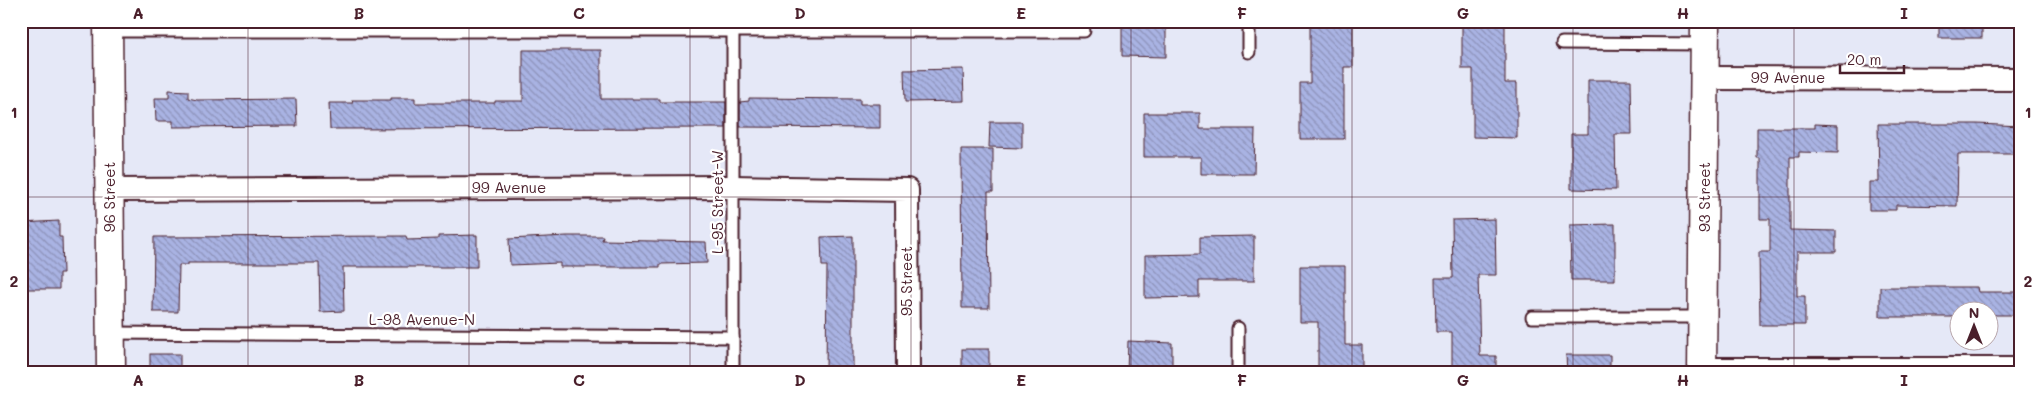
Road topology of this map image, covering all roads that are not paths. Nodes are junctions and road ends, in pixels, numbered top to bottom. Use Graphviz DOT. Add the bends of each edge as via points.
graph roads {
  1 [pos="1249,21"];
  2 [pos="108,26"];
  3 [pos="733,31"];
  4 [pos="1084,31"];
  5 [pos="1705,32"];
  6 [pos="1562,43"];
  7 [pos="1249,52"];
  8 [pos="1706,78"];
  9 [pos="2021,80"];
  10 [pos="733,187"];
  11 [pos="111,190"];
  12 [pos="907,190"];
  13 [pos="1532,317"];
  14 [pos="1704,317"];
  15 [pos="1238,328"];
  16 [pos="111,334"];
  17 [pos="733,337"];
  18 [pos="2021,369"];
  19 [pos="1703,371"];
  20 [pos="1993,371"];
  21 [pos="111,373"];
  22 [pos="733,373"];
  23 [pos="908,373"];
  24 [pos="1238,373"];
  1 -- 7 [label="lane"];
  2 -- 3 [label="lane"];
  2 -- 11 [label="street, 96 Street"];
  3 -- 4 [label="lane"];
  3 -- 10 [label="lane, L-95 Street-W"];
  5 -- 6 [label="lane"];
  5 -- 8 [label="street, 93 Street"];
  8 -- 9 [label="street, 99 Avenue"];
  8 -- 14 [label="street, 93 Street"];
  10 -- 11 [label="street, 99 Avenue"];
  10 -- 12 [label="street, 99 Avenue"];
  10 -- 17 [label="lane, L-95 Street-W"];
  11 -- 16 [label="street, 96 Street"];
  12 -- 23 [label="street, 95 Street"];
  13 -- 14 [label="lane"];
  14 -- 19 [label="street, 93 Street"];
  15 -- 24 [label="lane"];
  16 -- 17 [label="lane, L-98 Avenue-N"];
  16 -- 21 [label="street, 96 Street"];
  17 -- 22 [label="lane, L-95 Street-W"];
  18 -- 20 [label="street"];
  19 -- 20 [label="street"];
}
